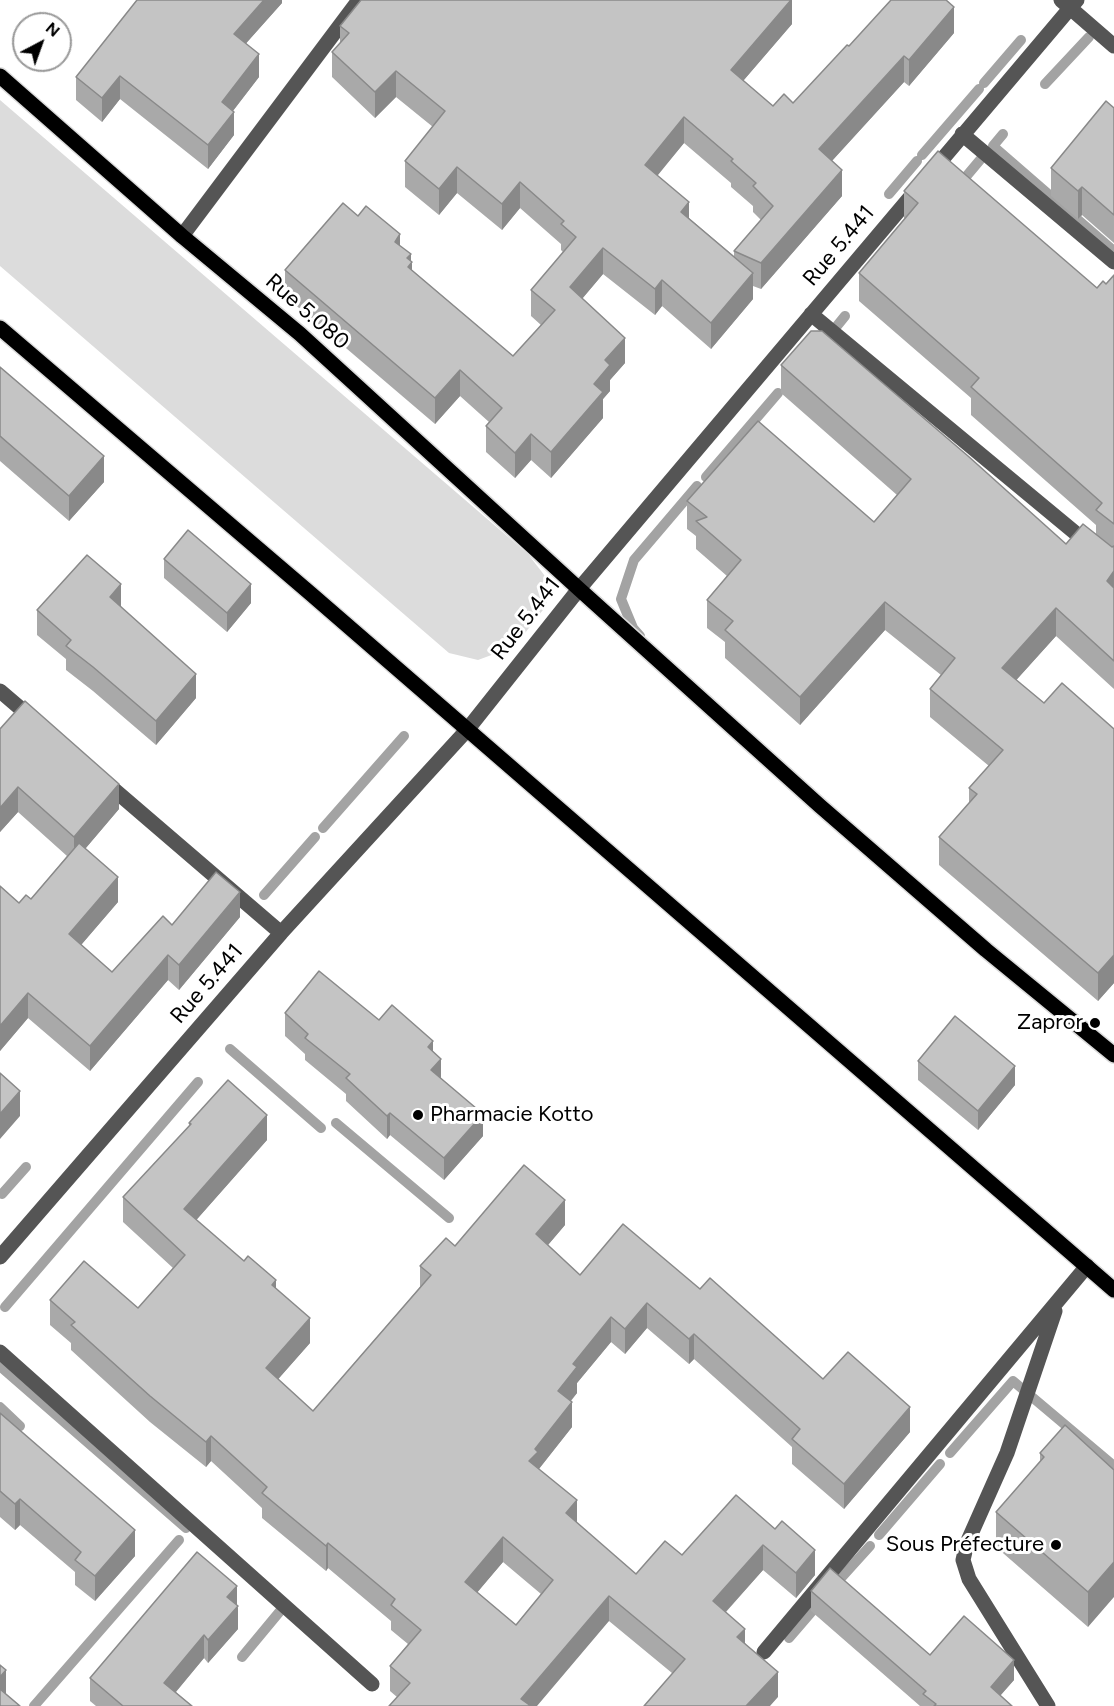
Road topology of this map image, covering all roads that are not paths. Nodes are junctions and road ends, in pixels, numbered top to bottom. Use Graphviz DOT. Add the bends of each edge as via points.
graph roads {
  1 [pos="359,0"];
  2 [pos="1069,3"];
  3 [pos="1114,46"];
  4 [pos="0,76"];
  5 [pos="962,134"];
  6 [pos="182,236"];
  7 [pos="1114,262"];
  8 [pos="811,314"];
  9 [pos="0,328"];
  10 [pos="1114,565"];
  11 [pos="579,589"];
  12 [pos="2,697"];
  13 [pos="42,728"];
  14 [pos="467,730"];
  15 [pos="95,773"];
  16 [pos="281,933"];
  17 [pos="1114,1055"];
  18 [pos="0,1257"];
  19 [pos="1087,1266"];
  20 [pos="1114,1290"];
  21 [pos="1058,1302"];
  22 [pos="0,1352"];
  23 [pos="764,1652"];
  24 [pos="372,1684"];
  25 [pos="1048,1706"];
  1 -- 6 [label="street"];
  2 -- 3 [label="street"];
  2 -- 5 [label="street, Rue 5.441"];
  4 -- 6 [label="main road, Rue 5.080"];
  5 -- 7 [label="street"];
  5 -- 8 [label="street, Rue 5.441"];
  6 -- 11 [label="main road, Rue 5.080" via="300,334"];
  8 -- 10 [label="street"];
  8 -- 11 [label="street, Rue 5.441"];
  9 -- 14 [label="main road"];
  11 -- 14 [label="street, Rue 5.441"];
  11 -- 17 [label="main road, Rue 5.080" via="872,851"];
  12 -- 13 [label="street"];
  14 -- 16 [label="street, Rue 5.441"];
  14 -- 19 [label="main road"];
  15 -- 16 [label="street"];
  16 -- 18 [label="street, Rue 5.441"];
  19 -- 20 [label="main road"];
  19 -- 21 [label="street"];
  21 -- 23 [label="street"];
  21 -- 25 [label="street" via="1007,1453 963,1560 969,1579"];
  22 -- 24 [label="street"];
}
